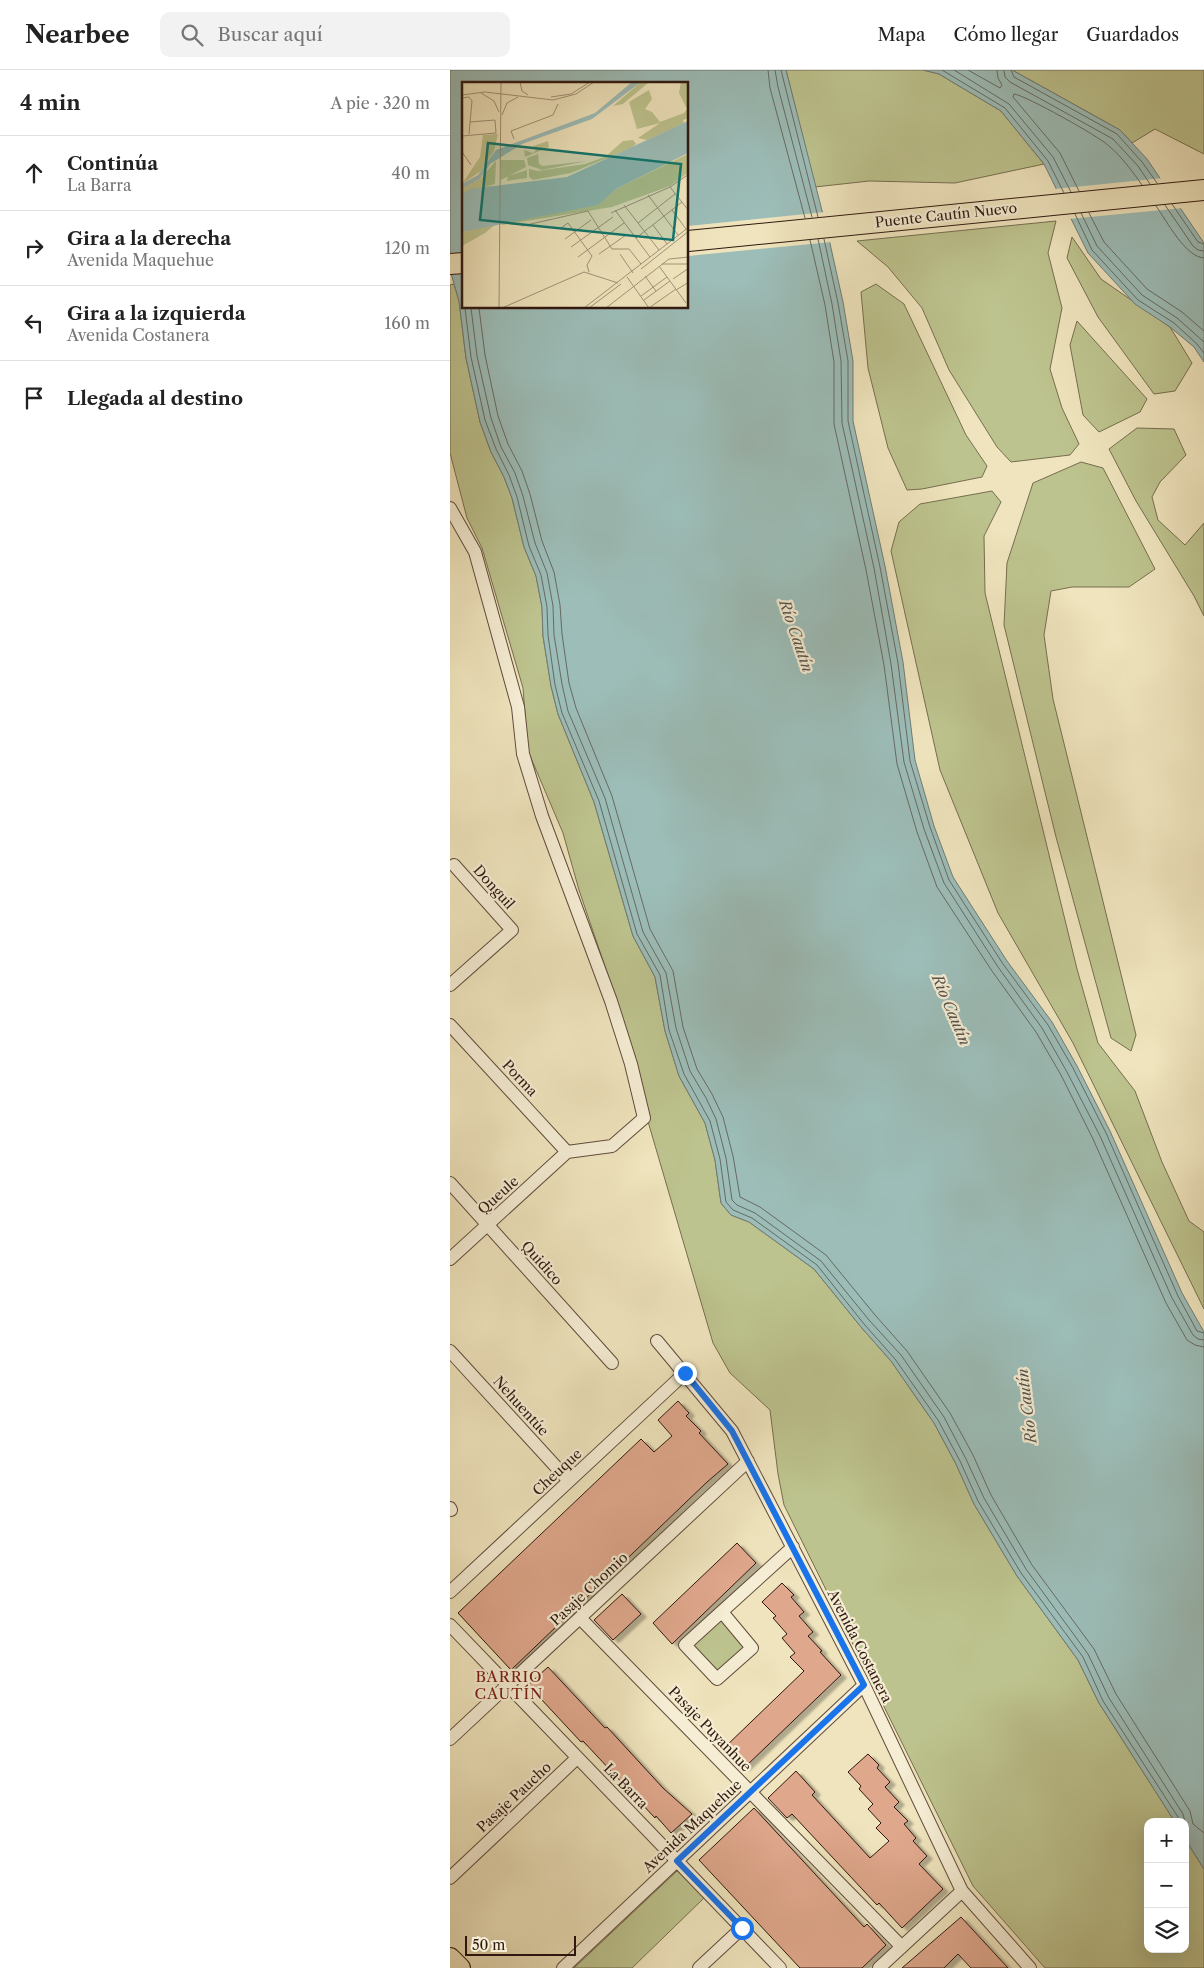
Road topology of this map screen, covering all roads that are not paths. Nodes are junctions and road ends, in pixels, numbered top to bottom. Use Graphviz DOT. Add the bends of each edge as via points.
graph roads {
  1 [pos="1204,190"];
  2 [pos="689,241"];
  3 [pos="450,508"];
  4 [pos="454,865"];
  5 [pos="450,985"];
  6 [pos="450,1025"];
  7 [pos="567,1152"];
  8 [pos="450,1183"];
  9 [pos="488,1225"];
  10 [pos="450,1259"];
  11 [pos="657,1341"];
  12 [pos="450,1351"];
  13 [pos="612,1363"];
  14 [pos="685,1373"];
  15 [pos="748,1461"];
  16 [pos="569,1481"];
  17 [pos="793,1547"];
  18 [pos="450,1592"];
  19 [pos="722,1612"];
  20 [pos="580,1618"];
  21 [pos="450,1625"];
  22 [pos="508,1685"];
  23 [pos="864,1685"];
  24 [pos="450,1738"];
  25 [pos="577,1758"];
  26 [pos="750,1792"];
  27 [pos="677,1861"];
  28 [pos="450,1878"];
  29 [pos="962,1890"];
  30 [pos="742,1928"];
  31 [pos="902,1946"];
  32 [pos="450,1958"];
  33 [pos="460,1968"];
  34 [pos="563,1968"];
  35 [pos="699,1968"];
  36 [pos="780,1968"];
  37 [pos="879,1968"];
  38 [pos="1030,1968"];
  1 -- 2 [label="main road, Puente Cautín Nuevo"];
  3 -- 7 [label="street" via="475,552 518,707 523,754 545,825 611,1001 644,1118 612,1146"];
  4 -- 5 [label="street, Donguil" via="512,930"];
  6 -- 7 [label="street, Porma"];
  7 -- 9 [label="street, Queule"];
  8 -- 9 [label="street, Quidico"];
  9 -- 10 [label="street, Queule"];
  9 -- 13 [label="street, Quidico"];
  11 -- 14 [label="street, Avenida Costanera"];
  12 -- 16 [label="street, Nehuentúe"];
  14 -- 15 [label="street, Avenida Costanera" via="732,1431"];
  14 -- 16 [label="street, Cheuque"];
  15 -- 17 [label="street, Avenida Costanera"];
  15 -- 20 [label="street, Pasaje Chomio"];
  16 -- 18 [label="street, Cheuque"];
  17 -- 19 [label="street"];
  17 -- 23 [label="street, Avenida Costanera"];
  19 -- 19 [label="street" via="685,1645 717,1679 752,1648"];
  20 -- 22 [label="street, Pasaje Chomio"];
  20 -- 26 [label="street, Pasaje Puyanhue"];
  21 -- 22 [label="street, La Barra"];
  22 -- 24 [label="street, Pasaje Chomio"];
  22 -- 25 [label="street, La Barra"];
  23 -- 26 [label="street, Avenida Maquehue"];
  23 -- 29 [label="street, Avenida Costanera"];
  25 -- 27 [label="street, La Barra"];
  25 -- 28 [label="street, Pasaje Paucho"];
  26 -- 27 [label="street, Avenida Maquehue"];
  26 -- 31 [label="street, Pasaje Puyanhue"];
  27 -- 30 [label="street, La Barra"];
  27 -- 34 [label="street, Avenida Maquehue"];
  29 -- 31 [label="street"];
  29 -- 38 [label="street, Avenida Costanera"];
  30 -- 35 [label="street"];
  30 -- 36 [label="street, La Barra"];
  31 -- 37 [label="street"];
  32 -- 33 [label="main road"];
}
